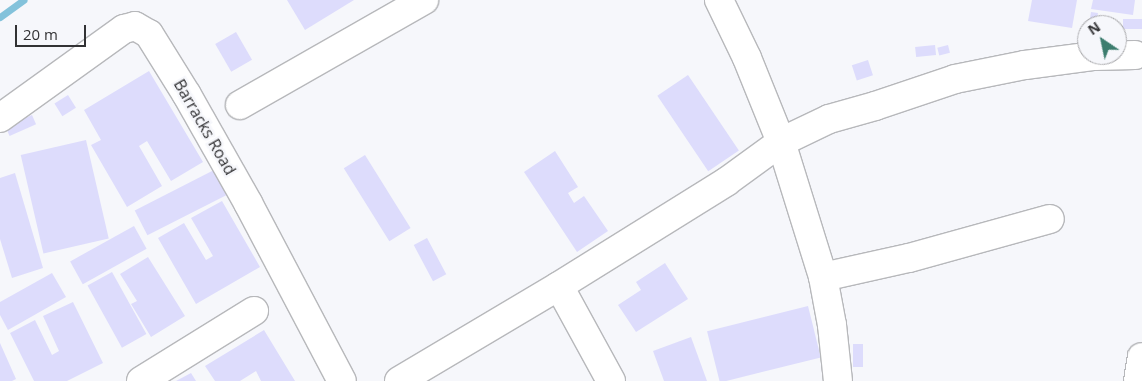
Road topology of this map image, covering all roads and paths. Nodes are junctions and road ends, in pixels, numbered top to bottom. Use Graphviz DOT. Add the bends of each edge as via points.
graph roads {
  1 [pos="424,0"];
  2 [pos="719,0"];
  3 [pos="1135,55"];
  4 [pos="240,105"];
  5 [pos="0,118"];
  6 [pos="781,142"];
  7 [pos="1050,219"];
  8 [pos="823,277"];
  9 [pos="559,286"];
  10 [pos="254,312"];
  11 [pos="1142,357"];
  12 [pos="141,381"];
  13 [pos="342,381"];
  14 [pos="399,381"];
  15 [pos="611,381"];
  16 [pos="838,381"];
  17 [pos="1138,381"];
  1 -- 4 [label="street"];
  2 -- 6 [label="street"];
  3 -- 6 [label="street" via="1094,56 1025,65 955,79 829,119"];
  5 -- 13 [label="street, Barracks Road" via="124,29 135,26 149,34 248,203"];
  6 -- 8 [label="street"];
  6 -- 9 [label="street" via="726,182"];
  7 -- 8 [label="street" via="909,258"];
  8 -- 16 [label="street"];
  9 -- 14 [label="street"];
  9 -- 15 [label="street"];
  10 -- 12 [label="street"];
  11 -- 17 [label="street"];
}
